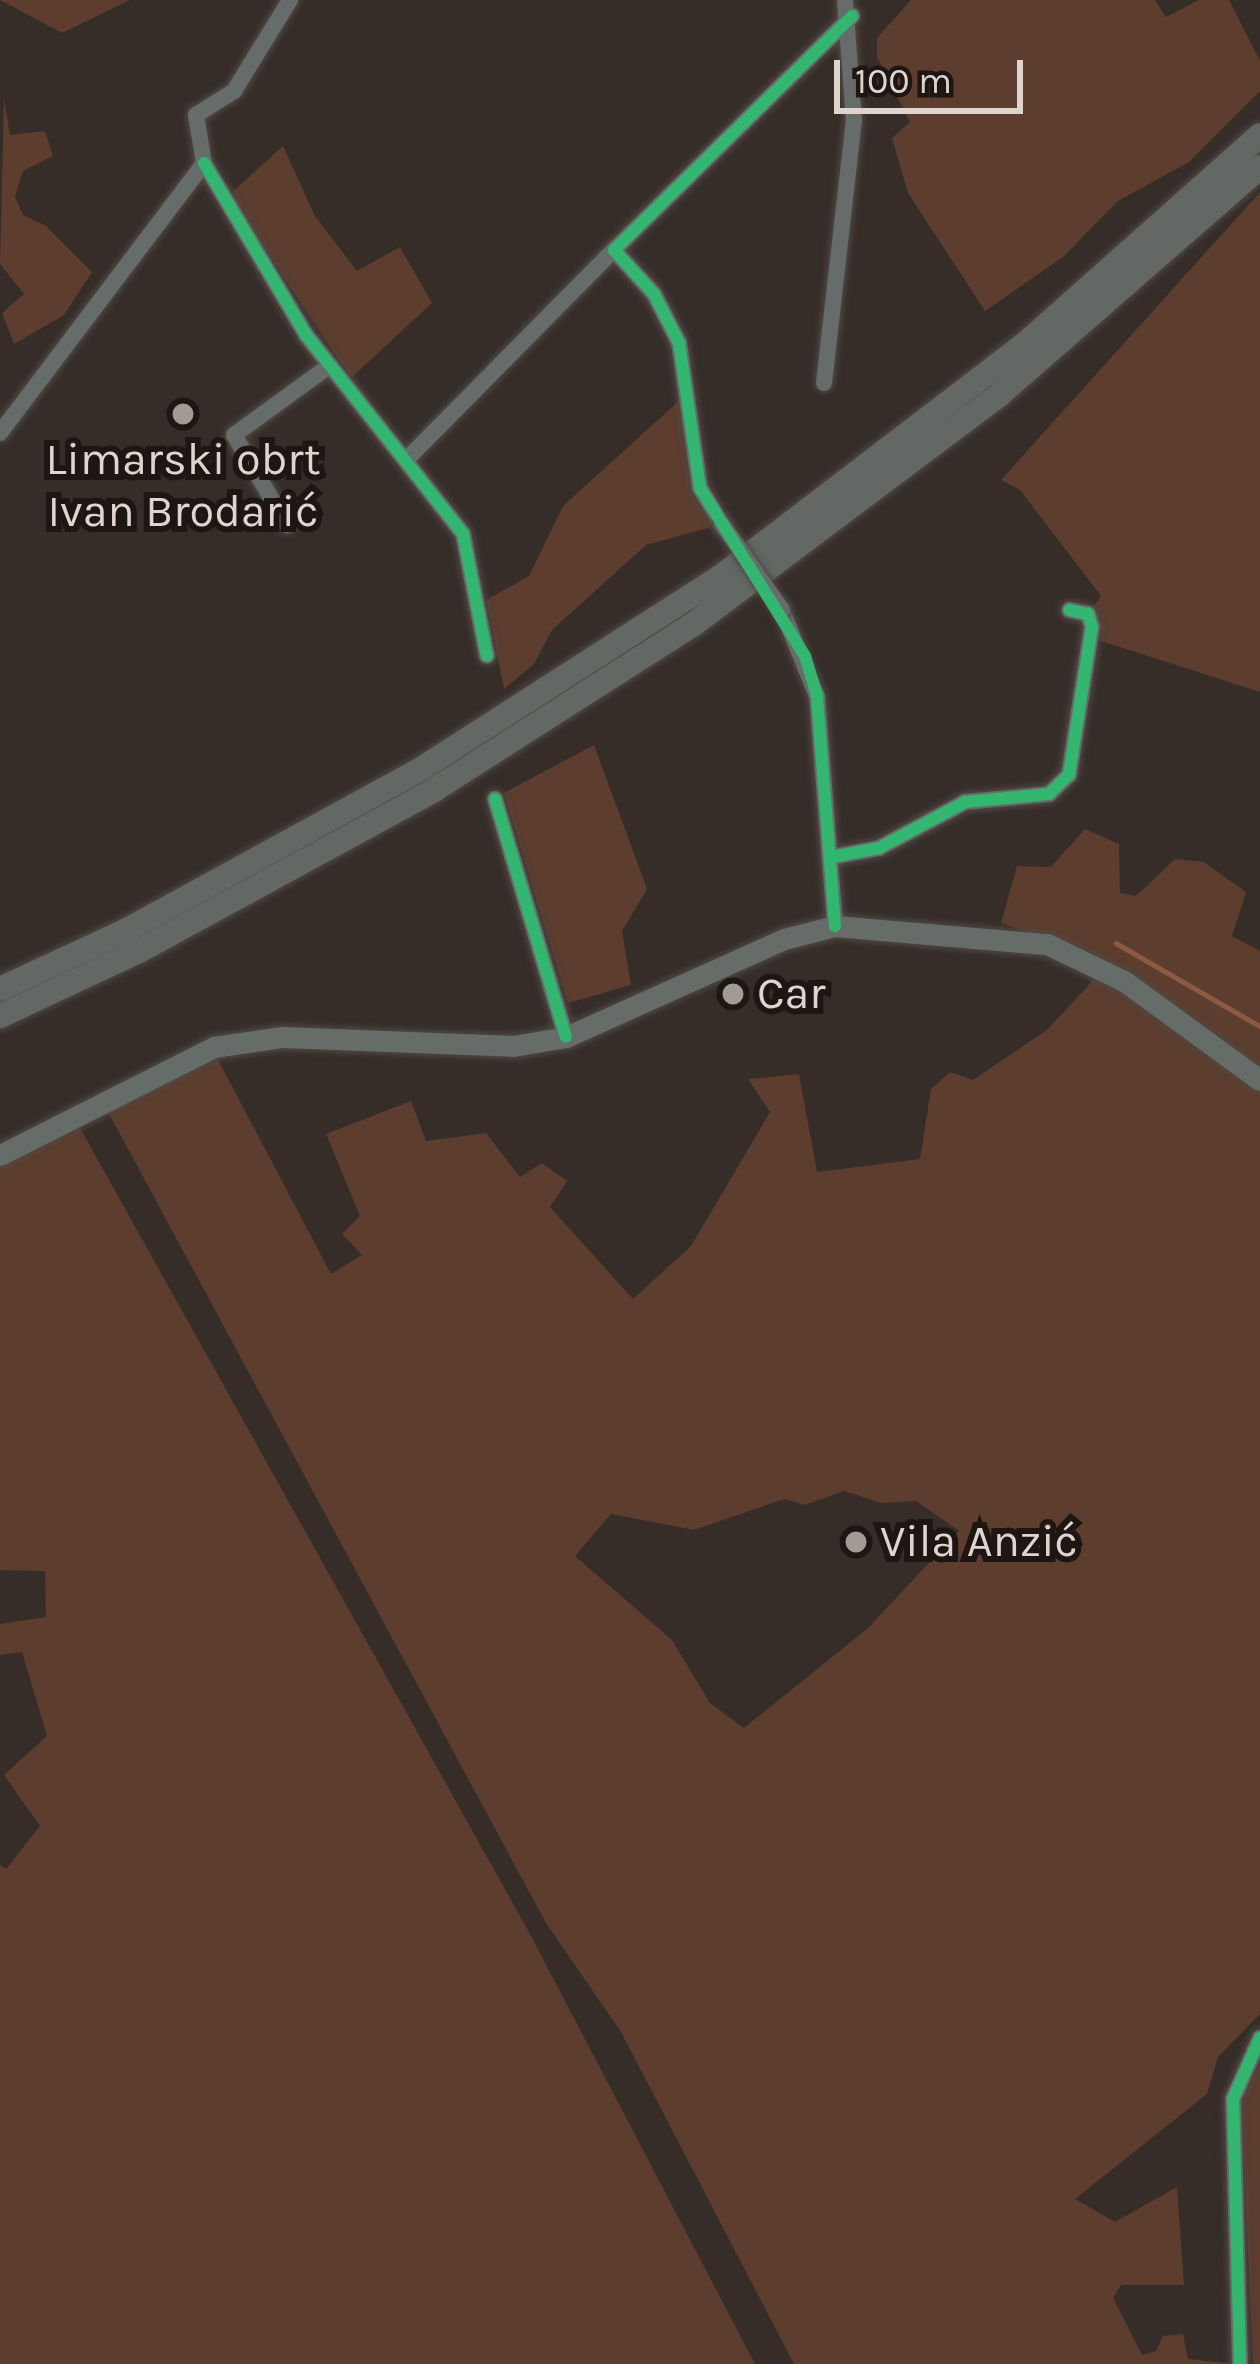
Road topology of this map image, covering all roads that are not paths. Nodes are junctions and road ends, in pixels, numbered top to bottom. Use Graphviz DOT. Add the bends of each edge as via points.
graph roads {
  1 [pos="290,0"];
  2 [pos="848,8"];
  3 [pos="1260,135"];
  4 [pos="204,163"];
  5 [pos="1260,167"];
  6 [pos="1232,177"];
  7 [pos="614,250"];
  8 [pos="329,366"];
  9 [pos="824,383"];
  10 [pos="0,433"];
  11 [pos="408,458"];
  12 [pos="287,525"];
  13 [pos="1069,610"];
  14 [pos="487,656"];
  15 [pos="495,800"];
  16 [pos="832,857"];
  17 [pos="836,926"];
  18 [pos="0,989"];
  19 [pos="0,1016"];
  20 [pos="566,1037"];
  21 [pos="1260,1079"];
  22 [pos="0,1155"];
  23 [pos="1260,2038"];
  24 [pos="1240,2364"];
  1 -- 4 [label="street" via="234,92 196,115"];
  2 -- 7 [label="street"];
  2 -- 9 [label="street" via="854,121"];
  3 -- 6 [label="highway"];
  4 -- 8 [label="street"];
  4 -- 10 [label="street"];
  5 -- 6 [label="highway"];
  6 -- 18 [label="highway" via="948,405 612,650 296,839"];
  6 -- 19 [label="highway" via="943,440 694,624 371,825"];
  7 -- 11 [label="street"];
  7 -- 16 [label="street, bridge" via="654,294 679,343 700,488 782,610 817,696"];
  8 -- 11 [label="street"];
  8 -- 12 [label="street" via="234,435"];
  11 -- 14 [label="street" via="463,534"];
  13 -- 16 [label="street" via="1088,614 1092,626 1069,775 1048,794 965,802 879,848"];
  15 -- 20 [label="street"];
  16 -- 17 [label="street"];
  17 -- 20 [label="main road" via="784,939"];
  17 -- 21 [label="main road" via="1048,944 1124,981"];
  20 -- 22 [label="main road" via="513,1046 239,1040 169,1066"];
  23 -- 24 [label="street" via="1233,2099"];
}
